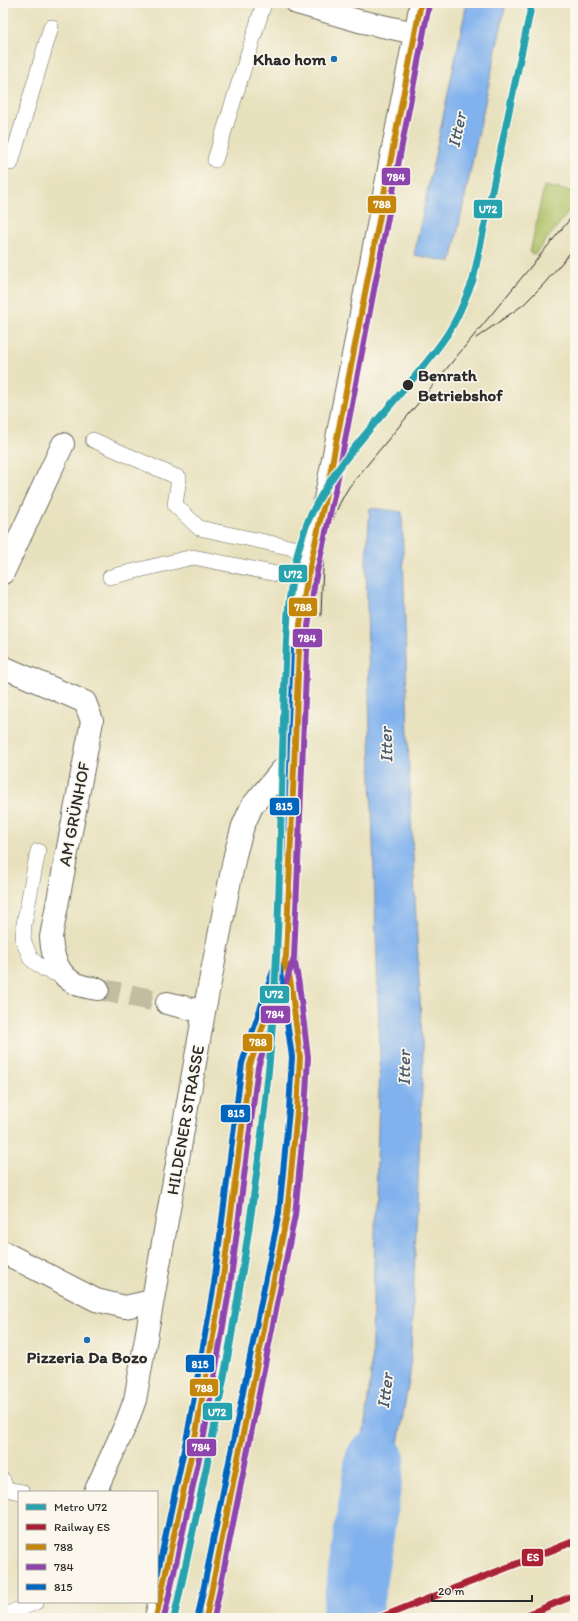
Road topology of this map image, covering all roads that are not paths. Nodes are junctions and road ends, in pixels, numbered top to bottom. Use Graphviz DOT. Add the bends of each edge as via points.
graph roads {
  1 [pos="264,3"];
  2 [pos="297,3"];
  3 [pos="421,3"];
  4 [pos="51,27"];
  5 [pos="415,33"];
  6 [pos="215,160"];
  7 [pos="11,163"];
  8 [pos="93,440"];
  9 [pos="63,444"];
  10 [pos="312,552"];
  11 [pos="3,573"];
  12 [pos="110,577"];
  13 [pos="307,580"];
  14 [pos="3,666"];
  15 [pos="294,761"];
  16 [pos="38,851"];
  17 [pos="286,956"];
  18 [pos="67,978"];
  19 [pos="98,989"];
  20 [pos="167,1003"];
  21 [pos="204,1012"];
  22 [pos="3,1252"];
  23 [pos="152,1301"];
  24 [pos="3,1480"];
  25 [pos="18,1491"];
  26 [pos="95,1491"];
  27 [pos="34,1603"];
  28 [pos="3,1616"];
  29 [pos="156,1618"];
  30 [pos="206,1618"];
  1 -- 6 [label="lane"];
  2 -- 5 [label="main road" via="359,21"];
  3 -- 5 [label="main road"];
  4 -- 7 [label="lane"];
  5 -- 10 [label="main road" via="328,485"];
  8 -- 10 [label="lane" via="179,478 175,506 199,528"];
  9 -- 11 [label="main road"];
  10 -- 13 [label="main road"];
  12 -- 13 [label="lane" via="193,557"];
  13 -- 15 [label="main road" via="300,625"];
  14 -- 18 [label="main road, AM GRÜNHOF" via="85,702 92,721 50,937 57,966"];
  15 -- 17 [label="main road"];
  15 -- 21 [label="main road, HILDENER STRASSE" via="282,770 252,806 243,826"];
  16 -- 18 [label="lane" via="23,940 31,959 44,969"];
  17 -- 29 [label="main road" via="250,1065 220,1293 196,1433"];
  17 -- 30 [label="main road" via="300,1057 287,1214"];
  18 -- 19 [label="main road, AM GRÜNHOF" via="77,985"];
  20 -- 21 [label="main road"];
  21 -- 23 [label="main road, HILDENER STRASSE"];
  22 -- 23 [label="main road" via="96,1300 125,1307"];
  23 -- 26 [label="main road, HILDENER STRASSE" via="135,1400"];
  24 -- 25 [label="lane" via="5,1489"];
  27 -- 28 [label="lane"];
}
